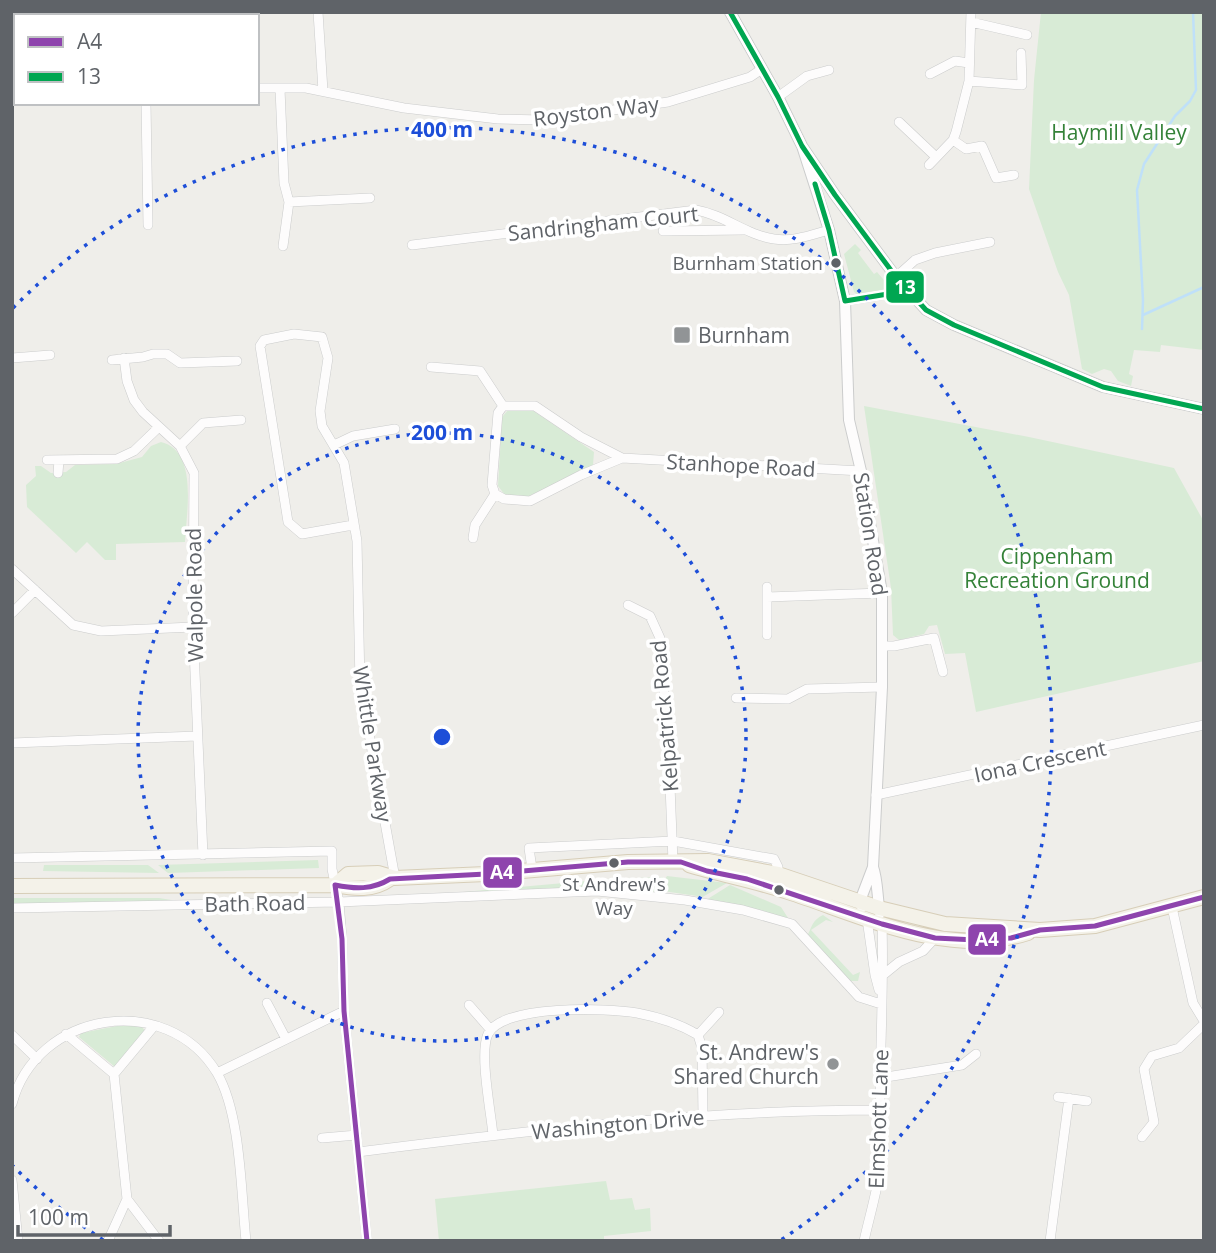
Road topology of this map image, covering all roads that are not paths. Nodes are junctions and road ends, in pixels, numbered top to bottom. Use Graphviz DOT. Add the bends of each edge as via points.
graph roads {
  1 [pos="318,12"];
  2 [pos="730,12"];
  3 [pos="971,17"];
  4 [pos="1027,35"];
  5 [pos="1021,53"];
  6 [pos="970,63"];
  7 [pos="762,69"];
  8 [pos="829,70"];
  9 [pos="930,74"];
  10 [pos="969,81"];
  11 [pos="259,88"];
  12 [pos="280,89"];
  13 [pos="323,91"];
  14 [pos="778,97"];
  15 [pos="146,105"];
  16 [pos="899,122"];
  17 [pos="953,140"];
  18 [pos="802,146"];
  19 [pos="935,156"];
  20 [pos="929,165"];
  21 [pos="1014,175"];
  22 [pos="835,195"];
  23 [pos="370,198"];
  24 [pos="289,202"];
  25 [pos="822,205"];
  26 [pos="148,225"];
  27 [pos="745,230"];
  28 [pos="829,230"];
  29 [pos="663,231"];
  30 [pos="990,242"];
  31 [pos="412,245"];
  32 [pos="283,246"];
  33 [pos="896,277"];
  34 [pos="905,289"];
  35 [pos="845,301"];
  36 [pos="50,355"];
  37 [pos="12,358"];
  38 [pos="124,358"];
  39 [pos="112,360"];
  40 [pos="237,361"];
  41 [pos="431,367"];
  42 [pos="503,406"];
  43 [pos="1204,409"];
  44 [pos="242,420"];
  45 [pos="159,427"];
  46 [pos="395,429"];
  47 [pos="334,445"];
  48 [pos="180,446"];
  49 [pos="622,458"];
  50 [pos="47,460"];
  51 [pos="59,460"];
  52 [pos="861,471"];
  53 [pos="58,473"];
  54 [pos="495,494"];
  55 [pos="353,525"];
  56 [pos="473,538"];
  57 [pos="12,569"];
  58 [pos="34,590"];
  59 [pos="882,593"];
  60 [pos="628,605"];
  61 [pos="12,612"];
  62 [pos="192,627"];
  63 [pos="767,635"];
  64 [pos="883,646"];
  65 [pos="943,672"];
  66 [pos="882,687"];
  67 [pos="736,698"];
  68 [pos="1204,725"];
  69 [pos="197,736"];
  70 [pos="12,743"];
  71 [pos="876,795"];
  72 [pos="673,841"];
  73 [pos="203,855"];
  74 [pos="12,858"];
  75 [pos="677,862"];
  76 [pos="873,867"];
  77 [pos="532,869"];
  78 [pos="778,874"];
  79 [pos="392,878"];
  80 [pos="335,885"];
  81 [pos="12,886"];
  82 [pos="1204,897"];
  83 [pos="860,901"];
  84 [pos="339,902"];
  85 [pos="1172,907"];
  86 [pos="12,908"];
  87 [pos="879,908"];
  88 [pos="867,919"];
  89 [pos="882,924"];
  90 [pos="1040,930"];
  91 [pos="935,938"];
  92 [pos="883,975"];
  93 [pos="881,1000"];
  94 [pos="267,1003"];
  95 [pos="469,1005"];
  96 [pos="344,1011"];
  97 [pos="719,1012"];
  98 [pos="1204,1022"];
  99 [pos="154,1026"];
  100 [pos="490,1029"];
  101 [pos="65,1034"];
  102 [pos="12,1035"];
  103 [pos="698,1035"];
  104 [pos="286,1039"];
  105 [pos="976,1054"];
  106 [pos="37,1059"];
  107 [pos="217,1073"];
  108 [pos="114,1074"];
  109 [pos="880,1078"];
  110 [pos="1058,1097"];
  111 [pos="1069,1098"];
  112 [pos="1087,1101"];
  113 [pos="12,1104"];
  114 [pos="880,1110"];
  115 [pos="704,1116"];
  116 [pos="356,1135"];
  117 [pos="493,1135"];
  118 [pos="1142,1137"];
  119 [pos="322,1138"];
  120 [pos="358,1152"];
  121 [pos="12,1180"];
  122 [pos="127,1199"];
  123 [pos="18,1241"];
  124 [pos="108,1241"];
  125 [pos="159,1241"];
  126 [pos="246,1241"];
  127 [pos="367,1241"];
  128 [pos="864,1241"];
  129 [pos="1050,1241"];
  1 -- 13 [label="street"];
  2 -- 7 [label="street"];
  3 -- 4 [label="street"];
  3 -- 6 [label="street"];
  5 -- 10 [label="street" via="1022,85"];
  6 -- 9 [label="street" via="956,61"];
  6 -- 10 [label="street"];
  7 -- 13 [label="street, Royston Way" via="750,77 668,102 544,120 404,108"];
  7 -- 14 [label="street"];
  8 -- 14 [label="street" via="807,76"];
  10 -- 17 [label="street"];
  11 -- 12 [label="street, Royston Way"];
  12 -- 13 [label="street, Royston Way"];
  12 -- 24 [label="street"];
  14 -- 18 [label="street"];
  15 -- 26 [label="street"];
  16 -- 19 [label="street"];
  17 -- 19 [label="street"];
  17 -- 21 [label="street" via="966,149 982,146 996,178"];
  18 -- 22 [label="street"];
  18 -- 25 [label="street, Station Road"];
  19 -- 20 [label="street"];
  22 -- 25 [label="street"];
  22 -- 33 [label="street"];
  23 -- 24 [label="street"];
  24 -- 32 [label="street"];
  25 -- 28 [label="street, Station Road"];
  27 -- 28 [label="street, Sandringham Court" via="786,240"];
  27 -- 29 [label="street"];
  27 -- 31 [label="street, Sandringham Court" via="715,214 695,210"];
  28 -- 35 [label="street, Station Road"];
  30 -- 33 [label="street" via="915,260"];
  33 -- 34 [label="street"];
  34 -- 35 [label="street"];
  34 -- 43 [label="street" via="926,310 954,325 1103,387"];
  35 -- 52 [label="street, Station Road" via="847,399"];
  36 -- 37 [label="street"];
  38 -- 39 [label="street"];
  38 -- 40 [label="street" via="167,354 180,363"];
  38 -- 45 [label="street, Walpole Road" via="134,401"];
  41 -- 42 [label="street" via="480,371"];
  42 -- 49 [label="street, Stanhope Road" via="535,406"];
  42 -- 54 [label="street" via="498,413"];
  44 -- 48 [label="street" via="203,423"];
  45 -- 48 [label="street, Walpole Road"];
  45 -- 51 [label="street" via="134,451 117,459"];
  46 -- 47 [label="street" via="353,436"];
  47 -- 55 [label="street, Whittle Parkway" via="344,463"];
  47 -- 55 [label="street, Whittle Parkway" via="322,426 320,411 328,358 321,337 293,334 264,340 260,346 288,522 302,534"];
  48 -- 62 [label="street, Walpole Road" via="194,473"];
  49 -- 52 [label="street, Stanhope Road"];
  49 -- 54 [label="street, Stanhope Road" via="530,501"];
  50 -- 51 [label="street"];
  51 -- 53 [label="street"];
  52 -- 59 [label="street, Station Road"];
  54 -- 56 [label="street" via="475,525"];
  55 -- 79 [label="street, Whittle Parkway" via="360,684"];
  57 -- 58 [label="street"];
  58 -- 61 [label="street"];
  58 -- 62 [label="street" via="73,625 102,631"];
  59 -- 63 [label="street" via="767,592"];
  59 -- 64 [label="street, Station Road"];
  60 -- 72 [label="street, Kelpatrick Road" via="650,617 660,638"];
  62 -- 69 [label="street, Walpole Road"];
  64 -- 65 [label="street" via="934,638"];
  64 -- 66 [label="street, Station Road"];
  66 -- 67 [label="street" via="807,689 788,699"];
  66 -- 71 [label="street, Station Road"];
  68 -- 71 [label="street, Iona Crescent"];
  69 -- 70 [label="street"];
  69 -- 73 [label="street, Walpole Road"];
  71 -- 76 [label="street, Station Road"];
  72 -- 75 [label="street, Kelpatrick Road"];
  72 -- 77 [label="street" via="529,848"];
  72 -- 78 [label="street" via="774,859"];
  73 -- 74 [label="street"];
  73 -- 80 [label="street" via="332,851"];
  75 -- 77 [label="main road, Bath Road"];
  75 -- 78 [label="main road, Bath Road" via="708,861"];
  75 -- 88 [label="main road, Bath Road" via="747,878"];
  76 -- 83 [label="street, Station Road"];
  76 -- 87 [label="street, Station Road"];
  77 -- 79 [label="main road, Bath Road"];
  78 -- 83 [label="main road, Bath Road"];
  79 -- 80 [label="main road, Bath Road" via="378,887"];
  80 -- 81 [label="main road, Bath Road"];
  80 -- 84 [label="street"];
  82 -- 85 [label="main road, Bath Road"];
  83 -- 87 [label="main road, Bath Road"];
  83 -- 88 [label="street"];
  84 -- 86 [label="street, Bath Road"];
  84 -- 93 [label="street, Bath Road" via="597,891 743,910 792,924 859,998"];
  84 -- 96 [label="street"];
  85 -- 90 [label="main road, Bath Road" via="1096,926"];
  85 -- 98 [label="street" via="1193,1003"];
  87 -- 89 [label="street, Station Road"];
  87 -- 90 [label="main road, Bath Road" via="945,924"];
  88 -- 89 [label="main road, Bath Road"];
  88 -- 93 [label="street, Elmshott Lane"];
  89 -- 91 [label="main road, Bath Road"];
  89 -- 92 [label="street, Elmshott Lane"];
  90 -- 91 [label="main road, Bath Road" via="1011,938"];
  91 -- 92 [label="street" via="923,951"];
  92 -- 93 [label="street, Elmshott Lane"];
  93 -- 109 [label="street, Elmshott Lane"];
  94 -- 104 [label="street"];
  95 -- 100 [label="street"];
  96 -- 104 [label="street"];
  96 -- 116 [label="street"];
  97 -- 103 [label="street"];
  98 -- 118 [label="street" via="1179,1048 1152,1056 1144,1069 1154,1122"];
  99 -- 101 [label="street" via="117,1020"];
  99 -- 107 [label="street" via="198,1049"];
  99 -- 108 [label="street"];
  100 -- 103 [label="street" via="517,1016 595,1009 637,1013"];
  100 -- 117 [label="street" via="484,1052"];
  101 -- 106 [label="street"];
  101 -- 108 [label="street"];
  102 -- 106 [label="street"];
  103 -- 115 [label="street"];
  104 -- 107 [label="street"];
  105 -- 109 [label="street" via="962,1065"];
  106 -- 113 [label="street" via="15,1091"];
  107 -- 126 [label="street" via="235,1133"];
  108 -- 122 [label="street"];
  109 -- 114 [label="street, Elmshott Lane"];
  110 -- 111 [label="street"];
  111 -- 112 [label="street"];
  111 -- 129 [label="street"];
  114 -- 115 [label="street, Washington Drive"];
  114 -- 128 [label="street, Elmshott Lane" via="877,1193"];
  115 -- 117 [label="street, Washington Drive"];
  116 -- 119 [label="street"];
  116 -- 120 [label="street"];
  117 -- 120 [label="street, Washington Drive"];
  120 -- 127 [label="street"];
  121 -- 123 [label="street"];
  122 -- 124 [label="street"];
  122 -- 125 [label="street"];
}
